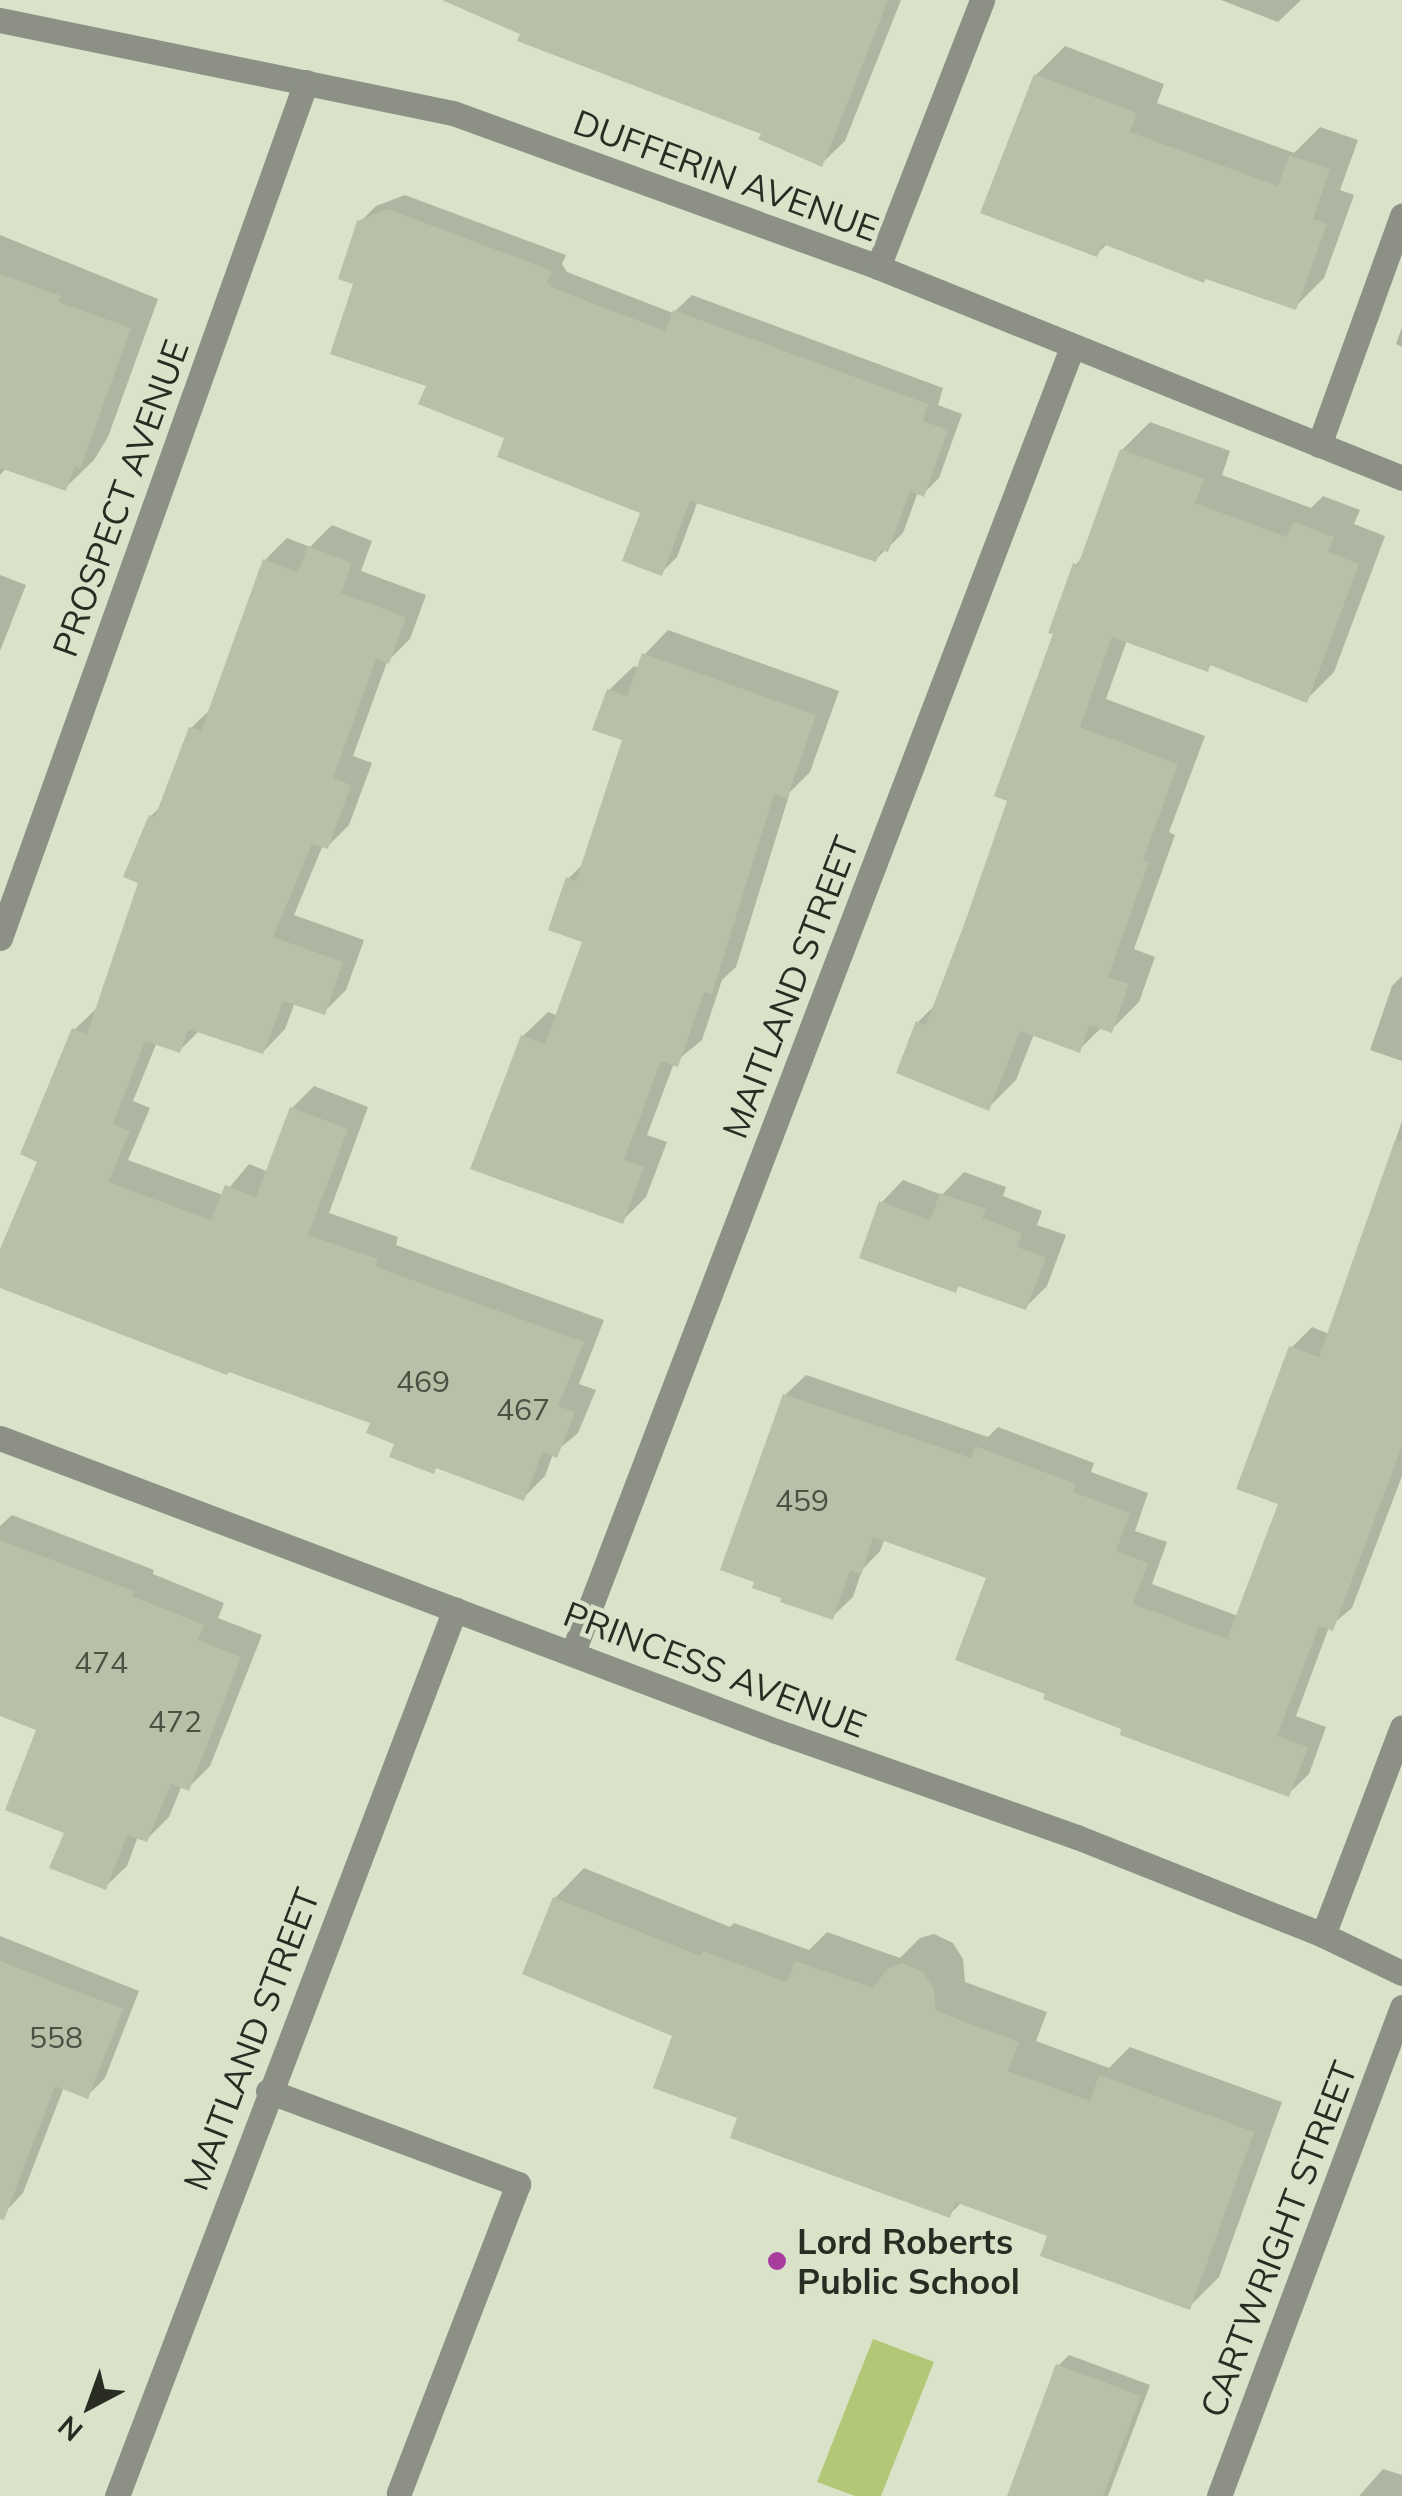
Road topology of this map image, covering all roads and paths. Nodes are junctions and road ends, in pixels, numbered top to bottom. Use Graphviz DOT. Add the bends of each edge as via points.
graph roads {
  1 [pos="982,0"];
  2 [pos="0,20"];
  3 [pos="306,82"];
  4 [pos="1402,216"];
  5 [pos="878,267"];
  6 [pos="1072,348"];
  7 [pos="1319,445"];
  8 [pos="1402,478"];
  9 [pos="0,938"];
  10 [pos="0,1438"];
  11 [pos="455,1609"];
  12 [pos="573,1652"];
  13 [pos="1402,1727"];
  14 [pos="1323,1935"];
  15 [pos="1402,1973"];
  16 [pos="1402,2008"];
  17 [pos="268,2092"];
  18 [pos="399,2493"];
  19 [pos="117,2496"];
  20 [pos="1219,2496"];
  1 -- 5 [label="street"];
  2 -- 3 [label="street, DUFFERIN AVENUE"];
  3 -- 5 [label="street, DUFFERIN AVENUE" via="452,113"];
  3 -- 9 [label="street, PROSPECT AVENUE"];
  4 -- 7 [label="street"];
  5 -- 6 [label="street, DUFFERIN AVENUE"];
  6 -- 7 [label="street, DUFFERIN AVENUE"];
  6 -- 12 [label="street, MAITLAND STREET"];
  7 -- 8 [label="street, DUFFERIN AVENUE"];
  10 -- 11 [label="street, PRINCESS AVENUE"];
  11 -- 12 [label="street, PRINCESS AVENUE"];
  11 -- 17 [label="street, MAITLAND STREET"];
  12 -- 14 [label="street, PRINCESS AVENUE"];
  13 -- 14 [label="street"];
  14 -- 15 [label="street, PRINCESS AVENUE"];
  16 -- 20 [label="street, CARTWRIGHT STREET"];
  17 -- 18 [label="street" via="518,2184"];
  17 -- 19 [label="street, MAITLAND STREET"];
}
